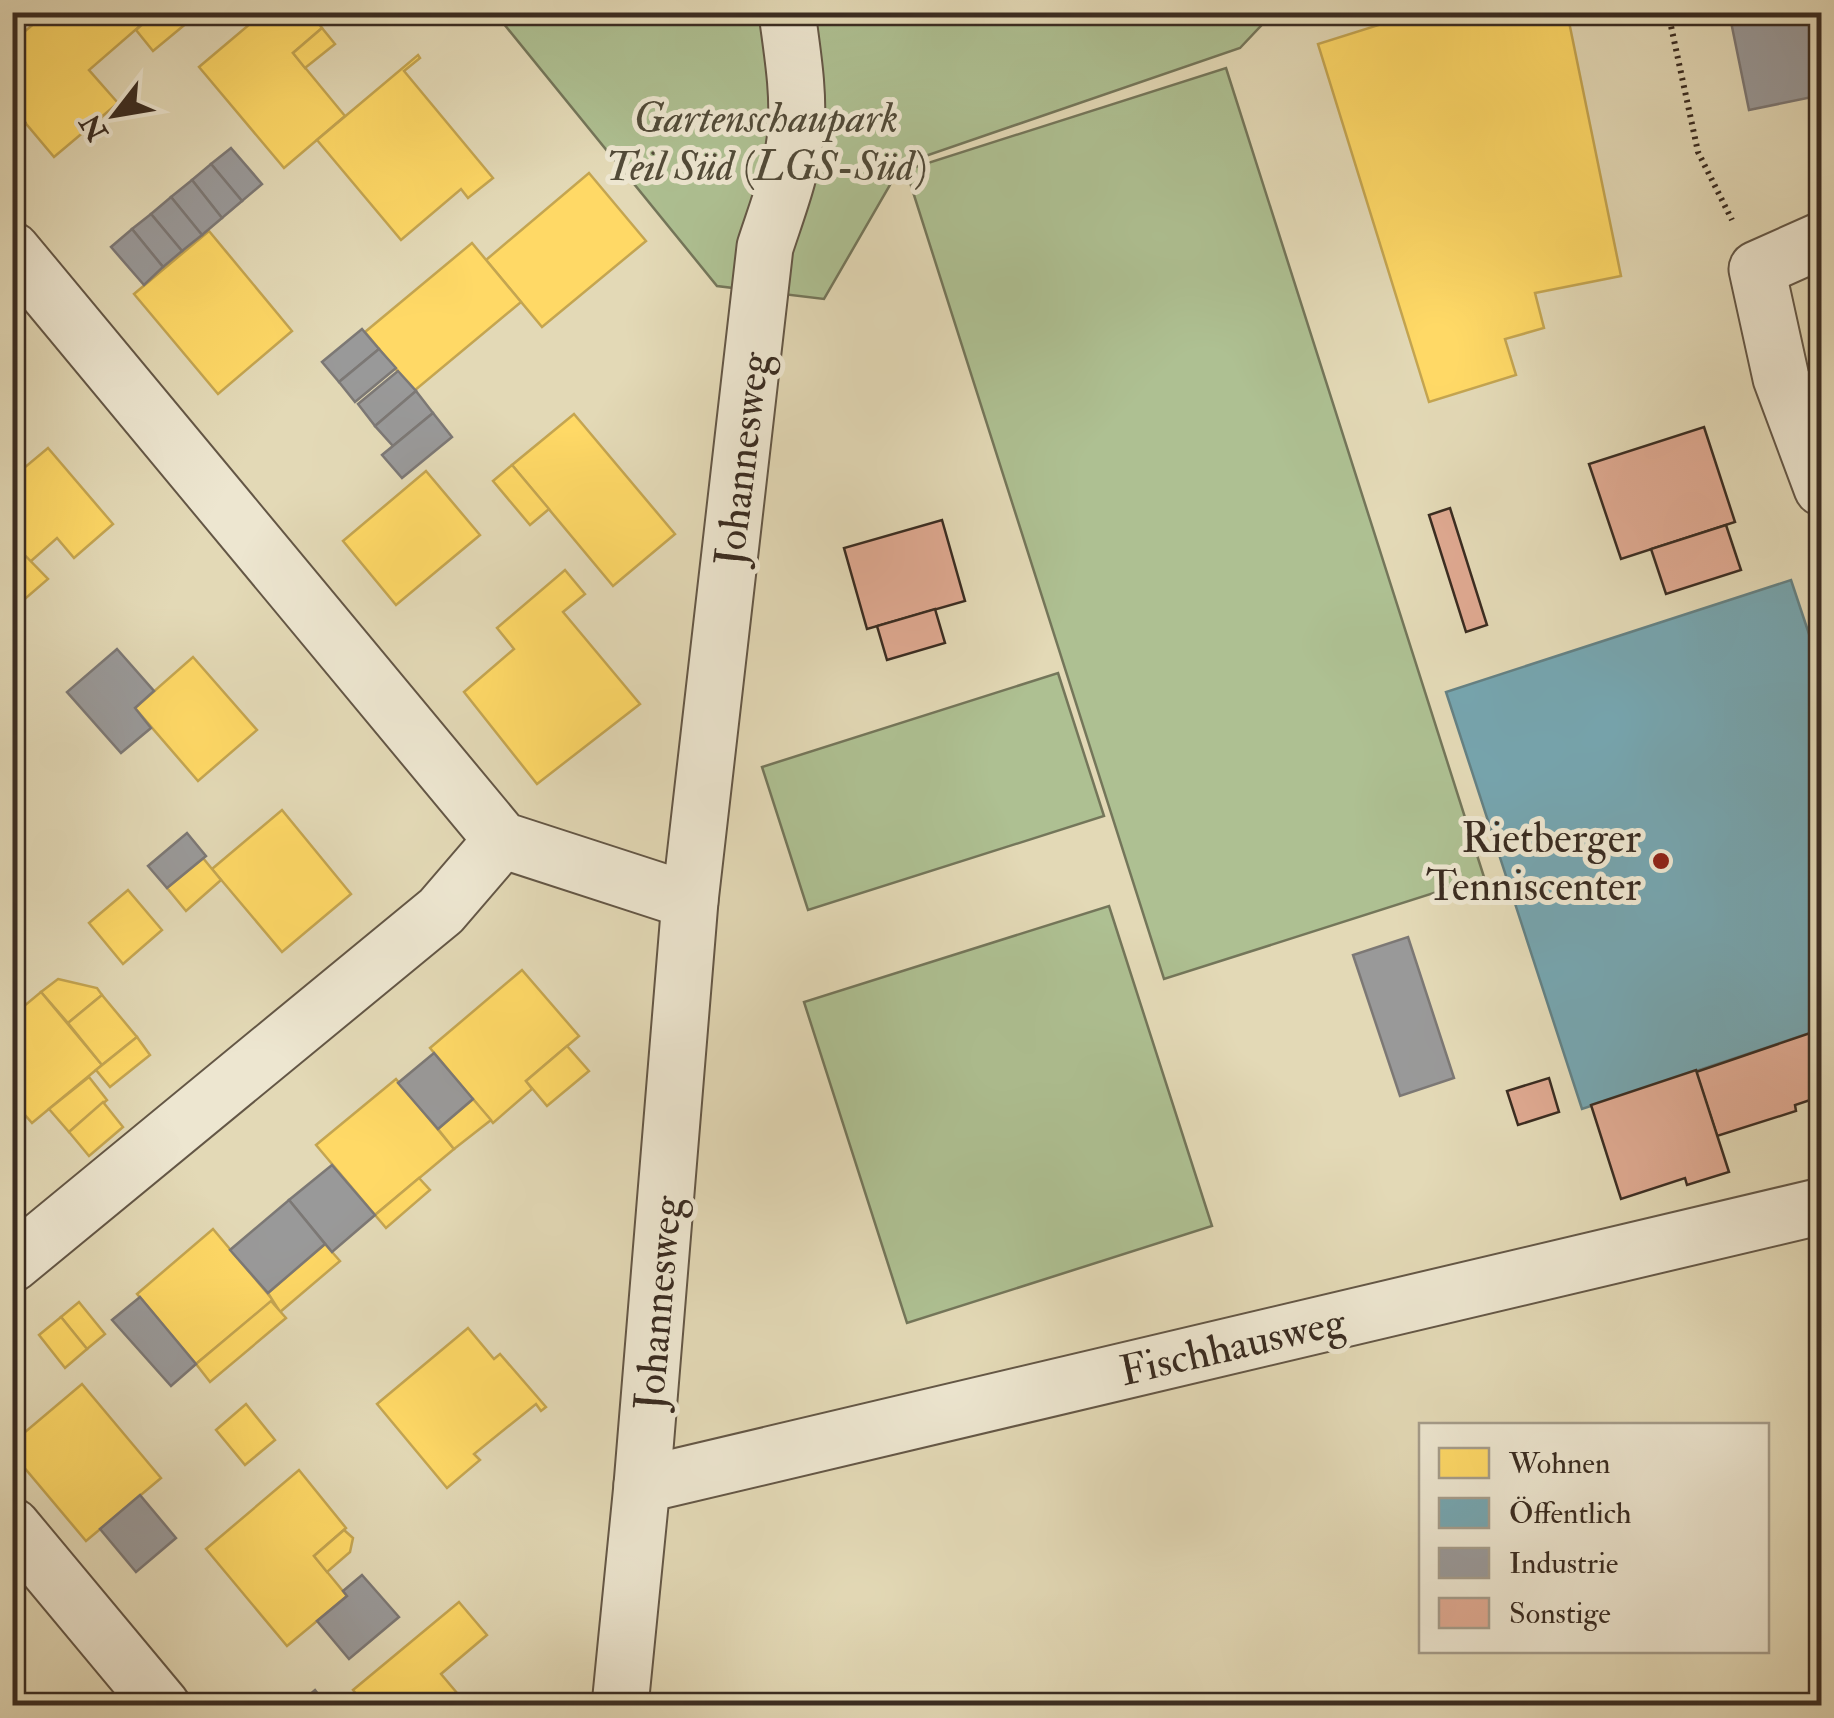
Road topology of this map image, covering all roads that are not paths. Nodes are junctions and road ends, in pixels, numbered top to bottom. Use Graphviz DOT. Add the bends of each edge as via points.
graph roads {
  1 [pos="788,20"];
  2 [pos="1822,240"];
  3 [pos="12,250"];
  4 [pos="31,309"];
  5 [pos="1822,488"];
  6 [pos="502,840"];
  7 [pos="690,901"];
  8 [pos="1822,1206"];
  9 [pos="12,1264"];
  10 [pos="642,1484"];
  11 [pos="12,1526"];
  12 [pos="162,1706"];
  13 [pos="620,1706"];
  1 -- 7 [label="street, Johannesweg" via="796,133 765,247"];
  2 -- 5 [label="street" via="1757,269 1781,378"];
  3 -- 4 [label="street"];
  4 -- 6 [label="street"];
  6 -- 7 [label="street"];
  6 -- 9 [label="street" via="441,911"];
  7 -- 10 [label="street, Johannesweg"];
  8 -- 10 [label="street, Fischhausweg"];
  10 -- 13 [label="street, Johannesweg"];
  11 -- 12 [label="street"];
}
